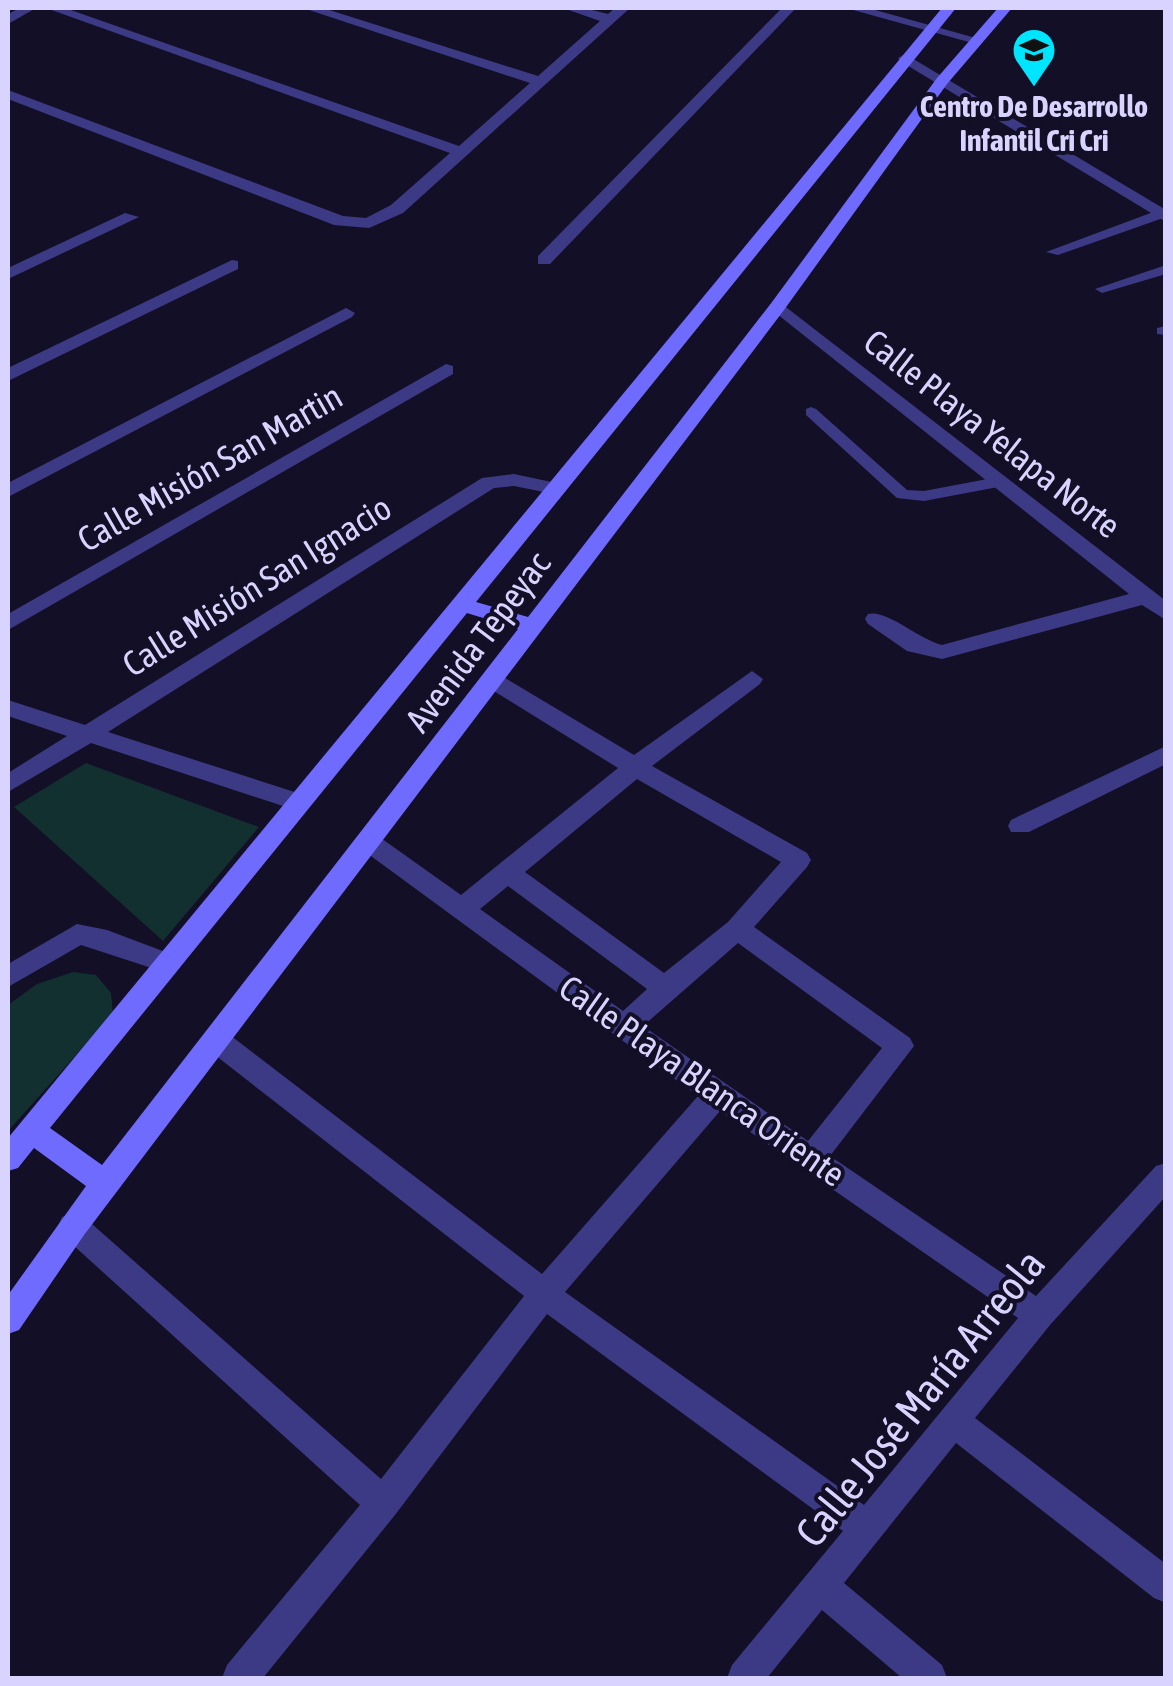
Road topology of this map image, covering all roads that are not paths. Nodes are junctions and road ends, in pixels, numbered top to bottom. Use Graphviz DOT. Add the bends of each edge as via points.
graph roads {
  1 [pos="28,8"];
  2 [pos="52,8"];
  3 [pos="310,8"];
  4 [pos="570,8"];
  5 [pos="789,8"];
  6 [pos="853,8"];
  7 [pos="949,8"];
  8 [pos="1005,8"];
  9 [pos="616,13"];
  10 [pos="8,20"];
  11 [pos="931,28"];
  12 [pos="976,40"];
  13 [pos="905,58"];
  14 [pos="540,81"];
  15 [pos="942,81"];
  16 [pos="8,94"];
  17 [pos="461,152"];
  18 [pos="1163,216"];
  19 [pos="131,218"];
  20 [pos="1053,252"];
  21 [pos="544,260"];
  22 [pos="232,266"];
  23 [pos="1166,270"];
  24 [pos="8,274"];
  25 [pos="1102,289"];
  26 [pos="778,306"];
  27 [pos="346,313"];
  28 [pos="446,370"];
  29 [pos="8,375"];
  30 [pos="811,412"];
  31 [pos="998,482"];
  32 [pos="554,488"];
  33 [pos="8,491"];
  34 [pos="1145,597"];
  35 [pos="460,604"];
  36 [pos="1166,613"];
  37 [pos="876,619"];
  38 [pos="8,623"];
  39 [pos="534,626"];
  40 [pos="752,679"];
  41 [pos="492,680"];
  42 [pos="8,708"];
  43 [pos="87,734"];
  44 [pos="1166,754"];
  45 [pos="635,767"];
  46 [pos="8,784"];
  47 [pos="298,802"];
  48 [pos="1020,826"];
  49 [pos="369,842"];
  50 [pos="507,872"];
  51 [pos="462,909"];
  52 [pos="736,929"];
  53 [pos="167,963"];
  54 [pos="8,977"];
  55 [pos="666,988"];
  56 [pos="624,1027"];
  57 [pos="216,1040"];
  58 [pos="716,1094"];
  59 [pos="31,1130"];
  60 [pos="811,1158"];
  61 [pos="8,1159"];
  62 [pos="1166,1176"];
  63 [pos="106,1184"];
  64 [pos="73,1226"];
  65 [pos="544,1294"];
  66 [pos="1039,1315"];
  67 [pos="8,1320"];
  68 [pos="954,1421"];
  69 [pos="383,1503"];
  70 [pos="866,1528"];
  71 [pos="820,1586"];
  72 [pos="1166,1586"];
  73 [pos="240,1678"];
  74 [pos="745,1678"];
  75 [pos="929,1678"];
  1 -- 10 [label="street"];
  2 -- 17 [label="street"];
  3 -- 14 [label="street"];
  4 -- 9 [label="street"];
  5 -- 21 [label="street"];
  6 -- 11 [label="street"];
  7 -- 11 [label="street, Avenida Tepeyac"];
  8 -- 12 [label="street, Avenida Tepeyac"];
  9 -- 14 [label="street"];
  11 -- 12 [label="street"];
  11 -- 13 [label="street, Avenida Tepeyac"];
  12 -- 15 [label="street, Avenida Tepeyac"];
  13 -- 15 [label="street"];
  13 -- 32 [label="street, Avenida Tepeyac"];
  14 -- 17 [label="street"];
  15 -- 18 [label="street"];
  15 -- 26 [label="street, Avenida Tepeyac"];
  16 -- 17 [label="street" via="340,221 385,218"];
  18 -- 20 [label="lane"];
  19 -- 24 [label="street"];
  22 -- 29 [label="street"];
  23 -- 25 [label="lane"];
  26 -- 31 [label="street, Calle Playa Yelapa Norte"];
  26 -- 39 [label="street, Avenida Tepeyac"];
  27 -- 33 [label="street"];
  28 -- 38 [label="street, Calle Misión San Martin"];
  30 -- 31 [label="lane" via="904,495"];
  31 -- 34 [label="street, Calle Playa Yelapa Norte"];
  32 -- 35 [label="street, Avenida Tepeyac"];
  32 -- 43 [label="street, Calle Misión San Ignacio" via="489,482"];
  34 -- 36 [label="street, Calle Playa Yelapa Norte"];
  34 -- 37 [label="street" via="942,652 915,646"];
  35 -- 39 [label="street"];
  35 -- 47 [label="street, Avenida Tepeyac"];
  39 -- 41 [label="street, Avenida Tepeyac"];
  40 -- 45 [label="street"];
  41 -- 45 [label="street"];
  41 -- 49 [label="street, Avenida Tepeyac"];
  42 -- 43 [label="street"];
  43 -- 46 [label="street, Calle Misión San Ignacio"];
  43 -- 47 [label="street"];
  44 -- 48 [label="street"];
  45 -- 50 [label="street"];
  45 -- 52 [label="street" via="798,860"];
  47 -- 53 [label="street, Avenida Tepeyac"];
  49 -- 51 [label="street, Calle Playa Blanca Oriente"];
  49 -- 57 [label="street, Avenida Tepeyac"];
  50 -- 51 [label="street"];
  50 -- 55 [label="street"];
  51 -- 56 [label="street, Calle Playa Blanca Oriente"];
  52 -- 55 [label="street"];
  52 -- 60 [label="street" via="900,1046"];
  53 -- 54 [label="street" via="76,934"];
  53 -- 59 [label="street, Avenida Tepeyac"];
  55 -- 56 [label="street"];
  56 -- 58 [label="street, Calle Playa Blanca Oriente"];
  57 -- 63 [label="street, Avenida Tepeyac"];
  57 -- 65 [label="street"];
  58 -- 60 [label="street, Calle Playa Blanca Oriente"];
  58 -- 65 [label="street"];
  59 -- 61 [label="street, Avenida Tepeyac"];
  59 -- 63 [label="street"];
  60 -- 66 [label="street, Calle Playa Blanca Oriente"];
  62 -- 66 [label="street, Calle José María Arreola"];
  63 -- 64 [label="street, Avenida Tepeyac"];
  64 -- 67 [label="street, Avenida Tepeyac"];
  64 -- 69 [label="street"];
  65 -- 69 [label="street"];
  65 -- 70 [label="street"];
  66 -- 68 [label="street, Calle José María Arreola"];
  68 -- 70 [label="street, Calle José María Arreola"];
  68 -- 72 [label="street"];
  69 -- 73 [label="street"];
  70 -- 71 [label="street, Calle José María Arreola"];
  71 -- 74 [label="street, Calle José María Arreola"];
  71 -- 75 [label="street"];
}
